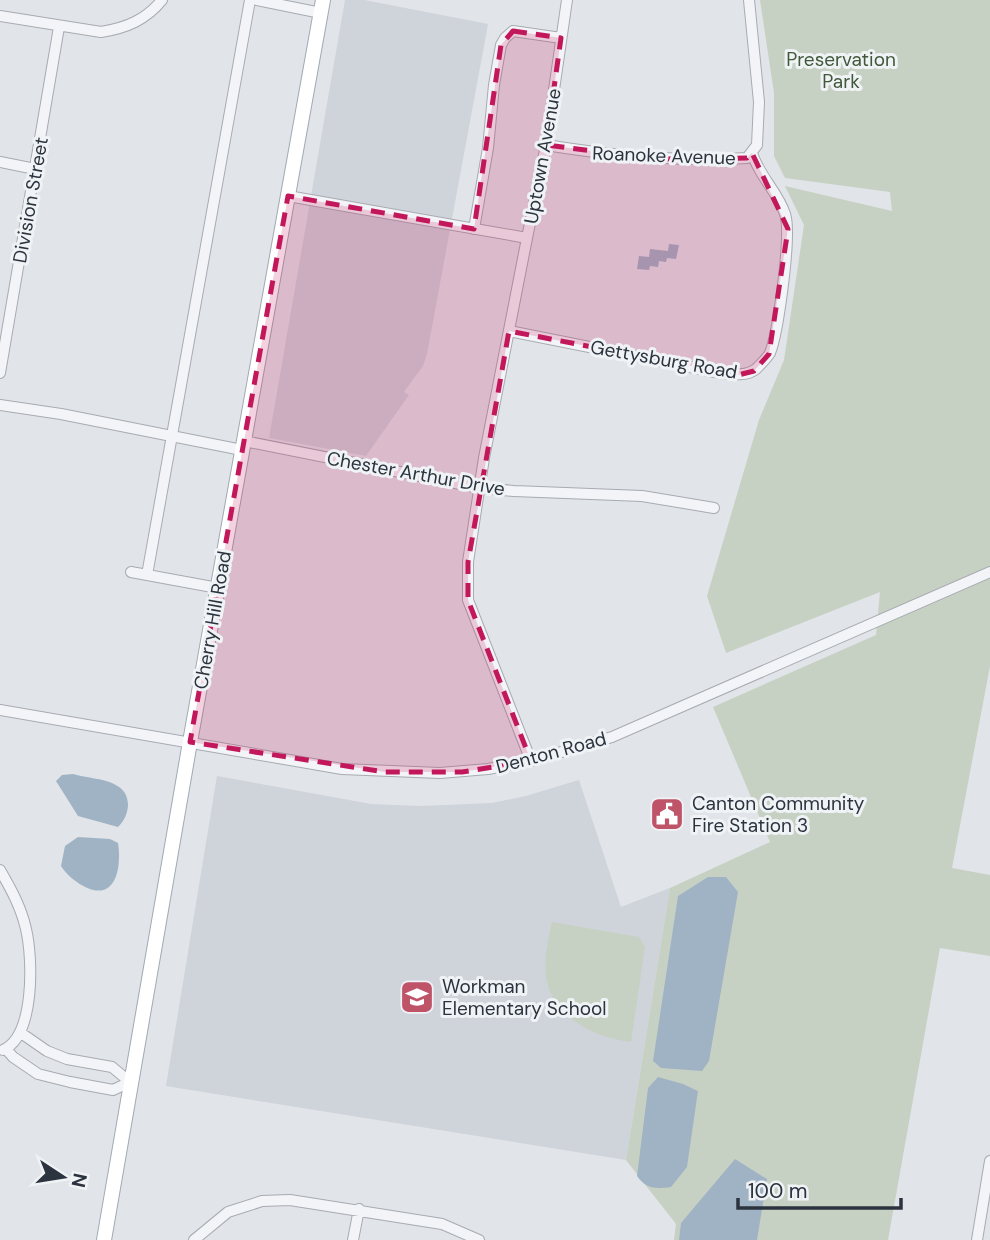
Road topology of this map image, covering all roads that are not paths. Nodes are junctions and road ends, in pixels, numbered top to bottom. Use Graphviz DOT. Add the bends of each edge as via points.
graph roads {
  1 [pos="162,0"];
  2 [pos="250,0"];
  3 [pos="257,0"];
  4 [pos="567,0"];
  5 [pos="749,0"];
  6 [pos="322,6"];
  7 [pos="0,16"];
  8 [pos="59,27"];
  9 [pos="561,38"];
  10 [pos="546,145"];
  11 [pos="752,153"];
  12 [pos="0,162"];
  13 [pos="35,169"];
  14 [pos="288,195"];
  15 [pos="474,229"];
  16 [pos="527,238"];
  17 [pos="509,331"];
  18 [pos="0,373"];
  19 [pos="0,405"];
  20 [pos="171,435"];
  21 [pos="243,445"];
  22 [pos="480,488"];
  23 [pos="715,508"];
  24 [pos="131,572"];
  25 [pos="990,572"];
  26 [pos="148,575"];
  27 [pos="218,589"];
  28 [pos="0,710"];
  29 [pos="190,741"];
  30 [pos="531,761"];
  31 [pos="0,870"];
  32 [pos="21,1033"];
  33 [pos="3,1050"];
  34 [pos="130,1082"];
  35 [pos="990,1161"];
  36 [pos="359,1209"];
  37 [pos="104,1240"];
  38 [pos="194,1240"];
  39 [pos="353,1240"];
  40 [pos="479,1240"];
  41 [pos="977,1240"];
  1 -- 8 [label="street" via="140,21 117,30"];
  2 -- 20 [label="street"];
  3 -- 6 [label="street"];
  4 -- 9 [label="street, Uptown Avenue"];
  5 -- 11 [label="street, Roanoke Avenue" via="759,102 757,145"];
  6 -- 14 [label="main road, Cherry Hill Road"];
  7 -- 8 [label="street"];
  8 -- 13 [label="street, Division Street"];
  9 -- 10 [label="street, Uptown Avenue"];
  9 -- 15 [label="street" via="513,31 505,38"];
  10 -- 11 [label="street, Roanoke Avenue" via="655,159 740,159"];
  10 -- 16 [label="street, Uptown Avenue"];
  11 -- 17 [label="street, Gettysburg Road" via="779,200 788,229 769,354 754,371 719,373"];
  12 -- 13 [label="street"];
  13 -- 18 [label="street, Division Street"];
  14 -- 15 [label="street, Uptown Avenue"];
  14 -- 21 [label="main road, Cherry Hill Road"];
  15 -- 16 [label="street, Uptown Avenue"];
  16 -- 17 [label="street"];
  17 -- 22 [label="street"];
  19 -- 20 [label="street, Chester Arthur Drive"];
  20 -- 21 [label="street, Chester Arthur Drive"];
  20 -- 26 [label="street"];
  21 -- 22 [label="street, Chester Arthur Drive"];
  21 -- 27 [label="main road, Cherry Hill Road"];
  22 -- 23 [label="street, Chester Arthur Drive" via="642,496"];
  22 -- 30 [label="street" via="468,562 468,600"];
  24 -- 26 [label="street"];
  25 -- 30 [label="street, Denton Road" via="612,737"];
  26 -- 27 [label="street"];
  27 -- 29 [label="main road, Cherry Hill Road"];
  28 -- 29 [label="street, Denton Road"];
  29 -- 30 [label="street, Denton Road" via="307,764 385,772 462,772"];
  29 -- 34 [label="main road, Cherry Hill Road"];
  31 -- 32 [label="street" via="17,898 27,932 29,984"];
  32 -- 33 [label="street"];
  32 -- 34 [label="street" via="67,1059 112,1067"];
  33 -- 34 [label="street" via="38,1074 69,1082 113,1090"];
  34 -- 37 [label="main road, Cherry Hill Road"];
  35 -- 41 [label="street"];
  36 -- 38 [label="street" via="262,1201 228,1212"];
  36 -- 39 [label="street"];
  36 -- 40 [label="street" via="442,1224"];
}
